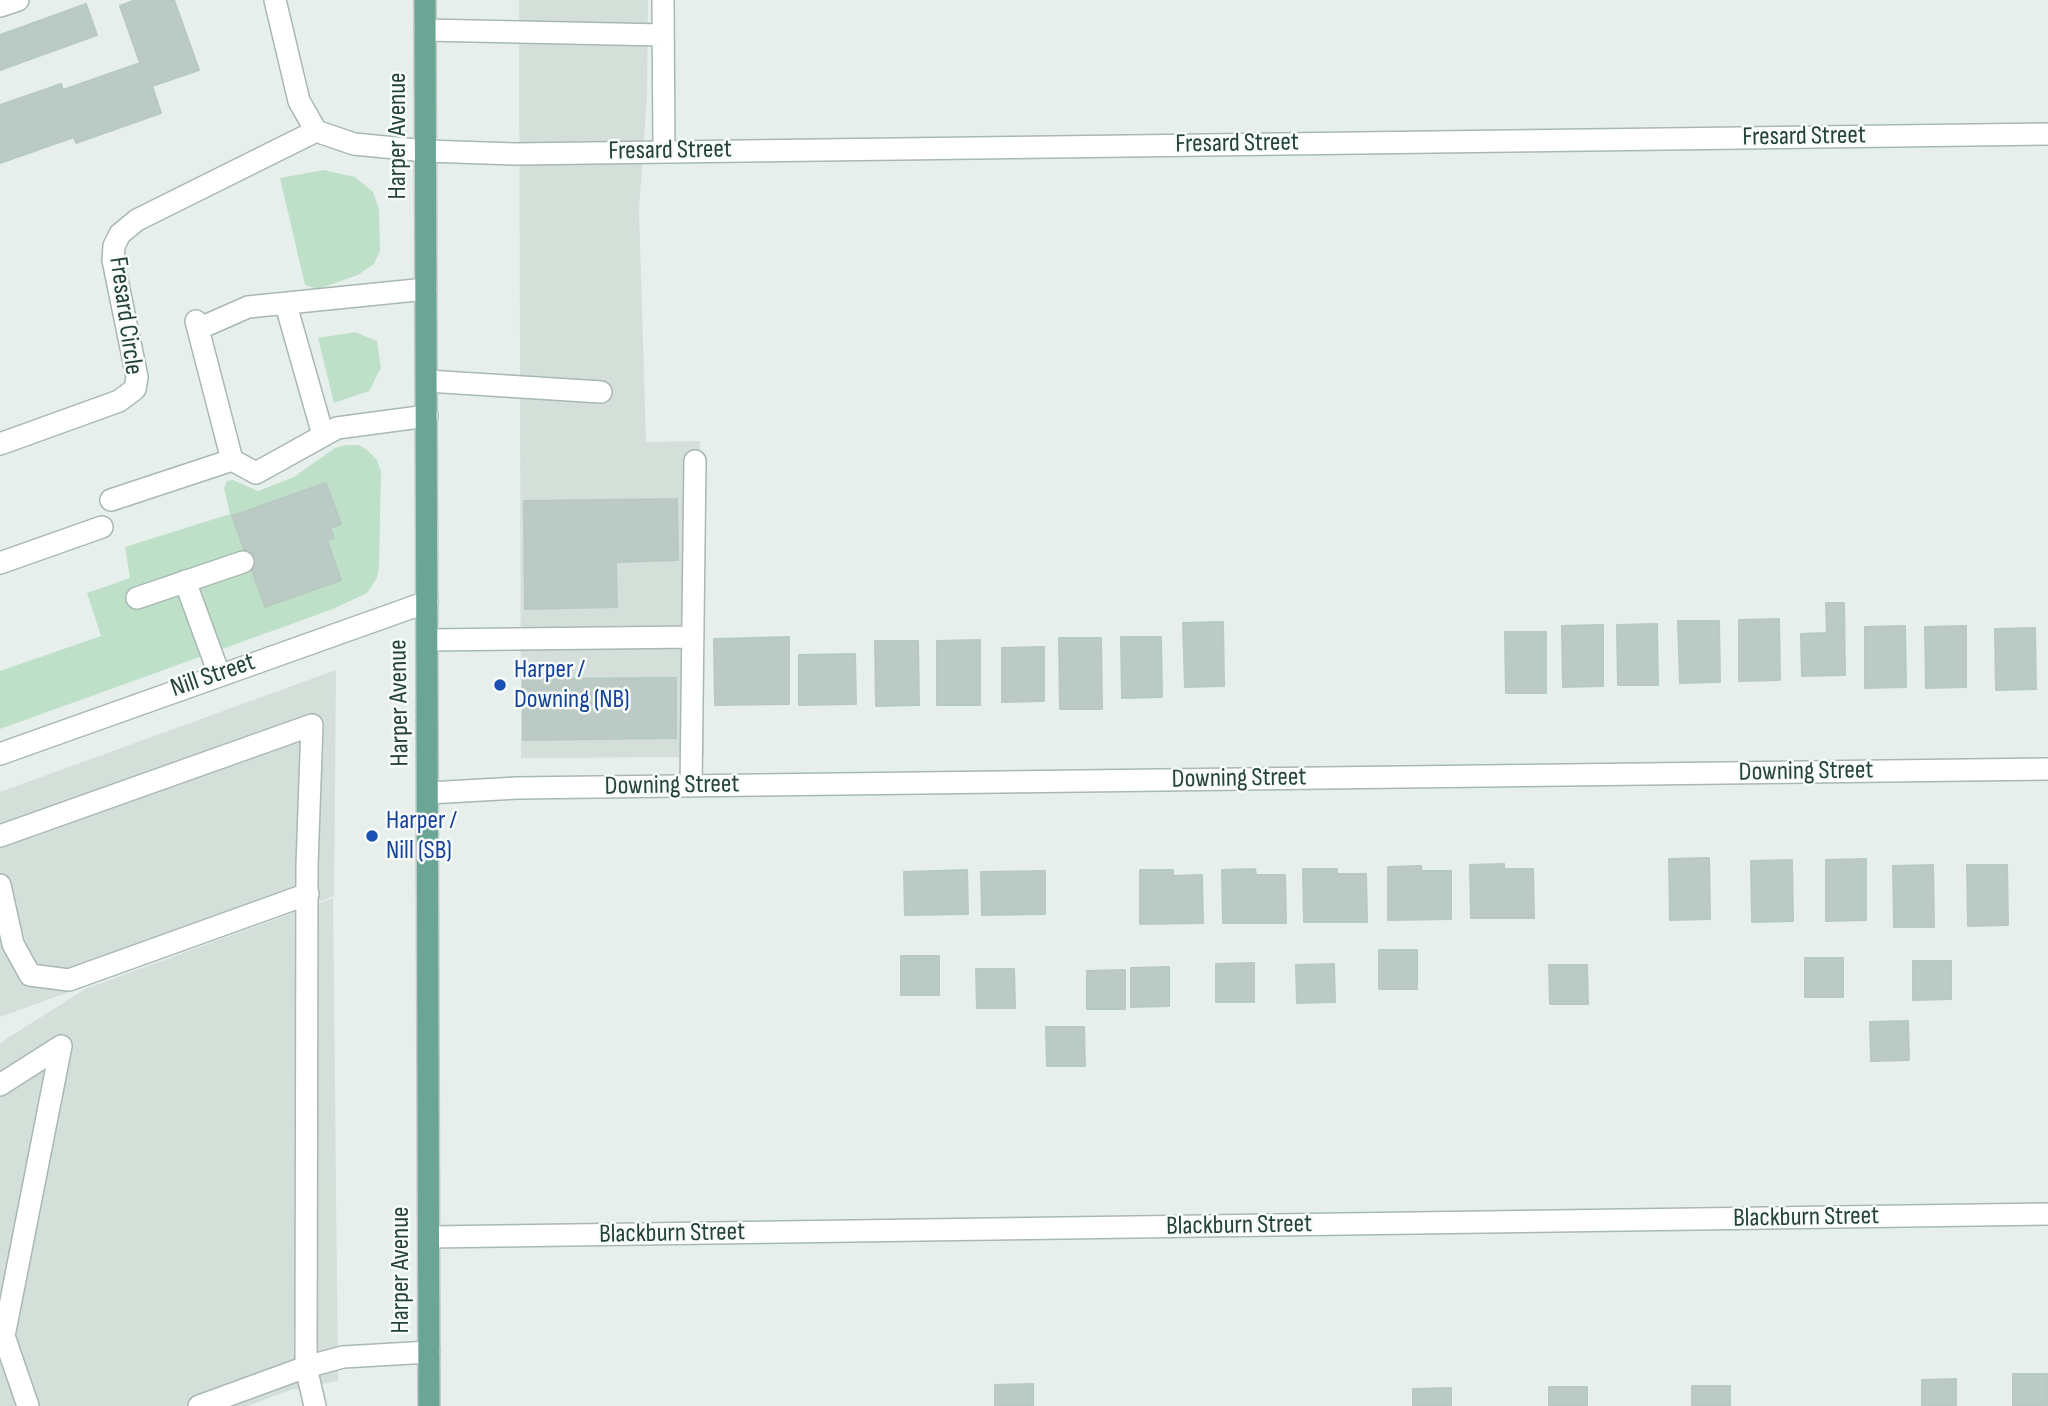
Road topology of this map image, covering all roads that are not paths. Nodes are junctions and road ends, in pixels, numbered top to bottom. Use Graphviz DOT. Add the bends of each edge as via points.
graph roads {
  1 [pos="18,0"];
  2 [pos="275,0"];
  3 [pos="425,0"];
  4 [pos="663,0"];
  5 [pos="0,6"];
  6 [pos="425,30"];
  7 [pos="663,34"];
  8 [pos="316,131"];
  9 [pos="2048,134"];
  10 [pos="664,150"];
  11 [pos="426,151"];
  12 [pos="426,289"];
  13 [pos="286,305"];
  14 [pos="427,382"];
  15 [pos="601,392"];
  16 [pos="427,416"];
  17 [pos="323,435"];
  18 [pos="0,444"];
  19 [pos="232,460"];
  20 [pos="695,461"];
  21 [pos="111,500"];
  22 [pos="102,527"];
  23 [pos="243,562"];
  24 [pos="0,563"];
  25 [pos="185,581"];
  26 [pos="137,598"];
  27 [pos="427,601"];
  28 [pos="693,637"];
  29 [pos="428,640"];
  30 [pos="219,674"];
  31 [pos="0,754"];
  32 [pos="2048,769"];
  33 [pos="691,786"];
  34 [pos="429,793"];
  35 [pos="0,836"];
  36 [pos="0,885"];
  37 [pos="308,894"];
  38 [pos="2,910"];
  39 [pos="0,1085"];
  40 [pos="2048,1214"];
  41 [pos="430,1237"];
  42 [pos="9,1269"];
  43 [pos="429,1352"];
  44 [pos="306,1367"];
  45 [pos="7,1370"];
  46 [pos="28,1406"];
  47 [pos="199,1406"];
  48 [pos="315,1406"];
  49 [pos="429,1406"];
  1 -- 5 [label="street"];
  2 -- 8 [label="street" via="299,101"];
  3 -- 6 [label="main road, Harper Avenue"];
  4 -- 7 [label="street"];
  6 -- 7 [label="street"];
  6 -- 11 [label="main road, Harper Avenue"];
  7 -- 10 [label="street"];
  8 -- 11 [label="street, Fresard Street" via="354,144"];
  8 -- 18 [label="street, Fresard Circle" via="137,220 120,234 113,260 137,377 135,389 120,401"];
  9 -- 10 [label="street, Fresard Street"];
  10 -- 11 [label="street, Fresard Street"];
  11 -- 12 [label="main road, Harper Avenue"];
  12 -- 13 [label="street"];
  12 -- 14 [label="main road, Harper Avenue"];
  13 -- 17 [label="street"];
  13 -- 19 [label="street" via="248,307 197,325"];
  14 -- 15 [label="street"];
  14 -- 16 [label="main road, Harper Avenue"];
  16 -- 17 [label="street" via="337,428"];
  16 -- 27 [label="main road, Harper Avenue"];
  17 -- 19 [label="street" via="256,473"];
  19 -- 21 [label="street"];
  20 -- 28 [label="street"];
  22 -- 24 [label="street"];
  23 -- 25 [label="street"];
  25 -- 26 [label="street"];
  25 -- 30 [label="street"];
  27 -- 29 [label="main road, Harper Avenue"];
  27 -- 30 [label="street, Nill Street"];
  28 -- 29 [label="street"];
  28 -- 33 [label="street"];
  29 -- 34 [label="main road, Harper Avenue"];
  30 -- 31 [label="street, Nill Street"];
  32 -- 33 [label="street, Downing Street"];
  33 -- 34 [label="street, Downing Street"];
  34 -- 41 [label="main road, Harper Avenue"];
  35 -- 37 [label="street" via="312,725"];
  36 -- 38 [label="street"];
  37 -- 38 [label="street" via="69,980 30,975"];
  37 -- 44 [label="street"];
  39 -- 42 [label="street" via="61,1046"];
  40 -- 41 [label="street, Blackburn Street"];
  41 -- 43 [label="main road, Harper Avenue"];
  42 -- 45 [label="street" via="4,1336"];
  43 -- 44 [label="street" via="343,1357"];
  43 -- 49 [label="main road, Harper Avenue"];
  44 -- 47 [label="street"];
  44 -- 48 [label="street"];
  45 -- 46 [label="street"];
}
